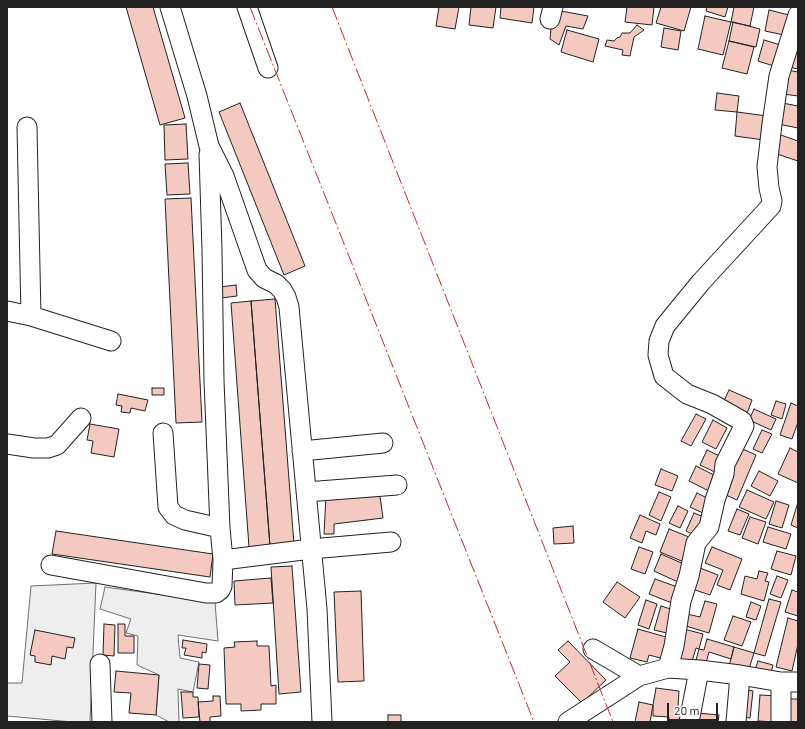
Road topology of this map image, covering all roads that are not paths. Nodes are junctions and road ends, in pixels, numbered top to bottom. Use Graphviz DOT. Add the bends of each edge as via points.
graph roads {
  1 [pos="170,7"];
  2 [pos="247,7"];
  3 [pos="798,15"];
  4 [pos="268,68"];
  5 [pos="27,128"];
  6 [pos="209,146"];
  7 [pos="7,311"];
  8 [pos="31,316"];
  9 [pos="111,341"];
  10 [pos="81,418"];
  11 [pos="163,433"];
  12 [pos="383,443"];
  13 [pos="7,444"];
  14 [pos="302,451"];
  15 [pos="397,485"];
  16 [pos="306,492"];
  17 [pos="220,528"];
  18 [pos="391,542"];
  19 [pos="311,549"];
  20 [pos="223,560"];
  21 [pos="51,565"];
  22 [pos="593,649"];
  23 [pos="100,664"];
  24 [pos="668,668"];
  25 [pos="699,670"];
  26 [pos="740,675"];
  27 [pos="639,676"];
  28 [pos="790,682"];
  29 [pos="102,722"];
  30 [pos="322,722"];
  31 [pos="568,722"];
  32 [pos="689,722"];
  33 [pos="736,722"];
  34 [pos="781,722"];
  1 -- 6 [label="street"];
  2 -- 4 [label="street"];
  3 -- 24 [label="street" via="779,76 772,124 766,167 771,206 701,282 665,326 659,341 658,355 664,376 688,394 742,421 744,426 725,464 709,527 696,543"];
  5 -- 8 [label="street"];
  6 -- 14 [label="street" via="224,176 257,270 264,278 276,284 286,297"];
  6 -- 17 [label="street"];
  7 -- 8 [label="street"];
  8 -- 9 [label="street"];
  10 -- 13 [label="street" via="57,445 34,448"];
  11 -- 17 [label="street" via="168,507 174,515 185,520"];
  12 -- 14 [label="street"];
  14 -- 16 [label="street"];
  15 -- 16 [label="street"];
  16 -- 19 [label="street"];
  17 -- 20 [label="street"];
  18 -- 19 [label="street"];
  19 -- 20 [label="street"];
  19 -- 30 [label="street"];
  20 -- 21 [label="street" via="222,586 216,593"];
  22 -- 27 [label="street"];
  23 -- 29 [label="street"];
  24 -- 25 [label="street"];
  24 -- 27 [label="street"];
  25 -- 26 [label="street"];
  25 -- 32 [label="street"];
  26 -- 28 [label="street"];
  26 -- 33 [label="street"];
  27 -- 31 [label="street"];
  28 -- 34 [label="street"];
}
